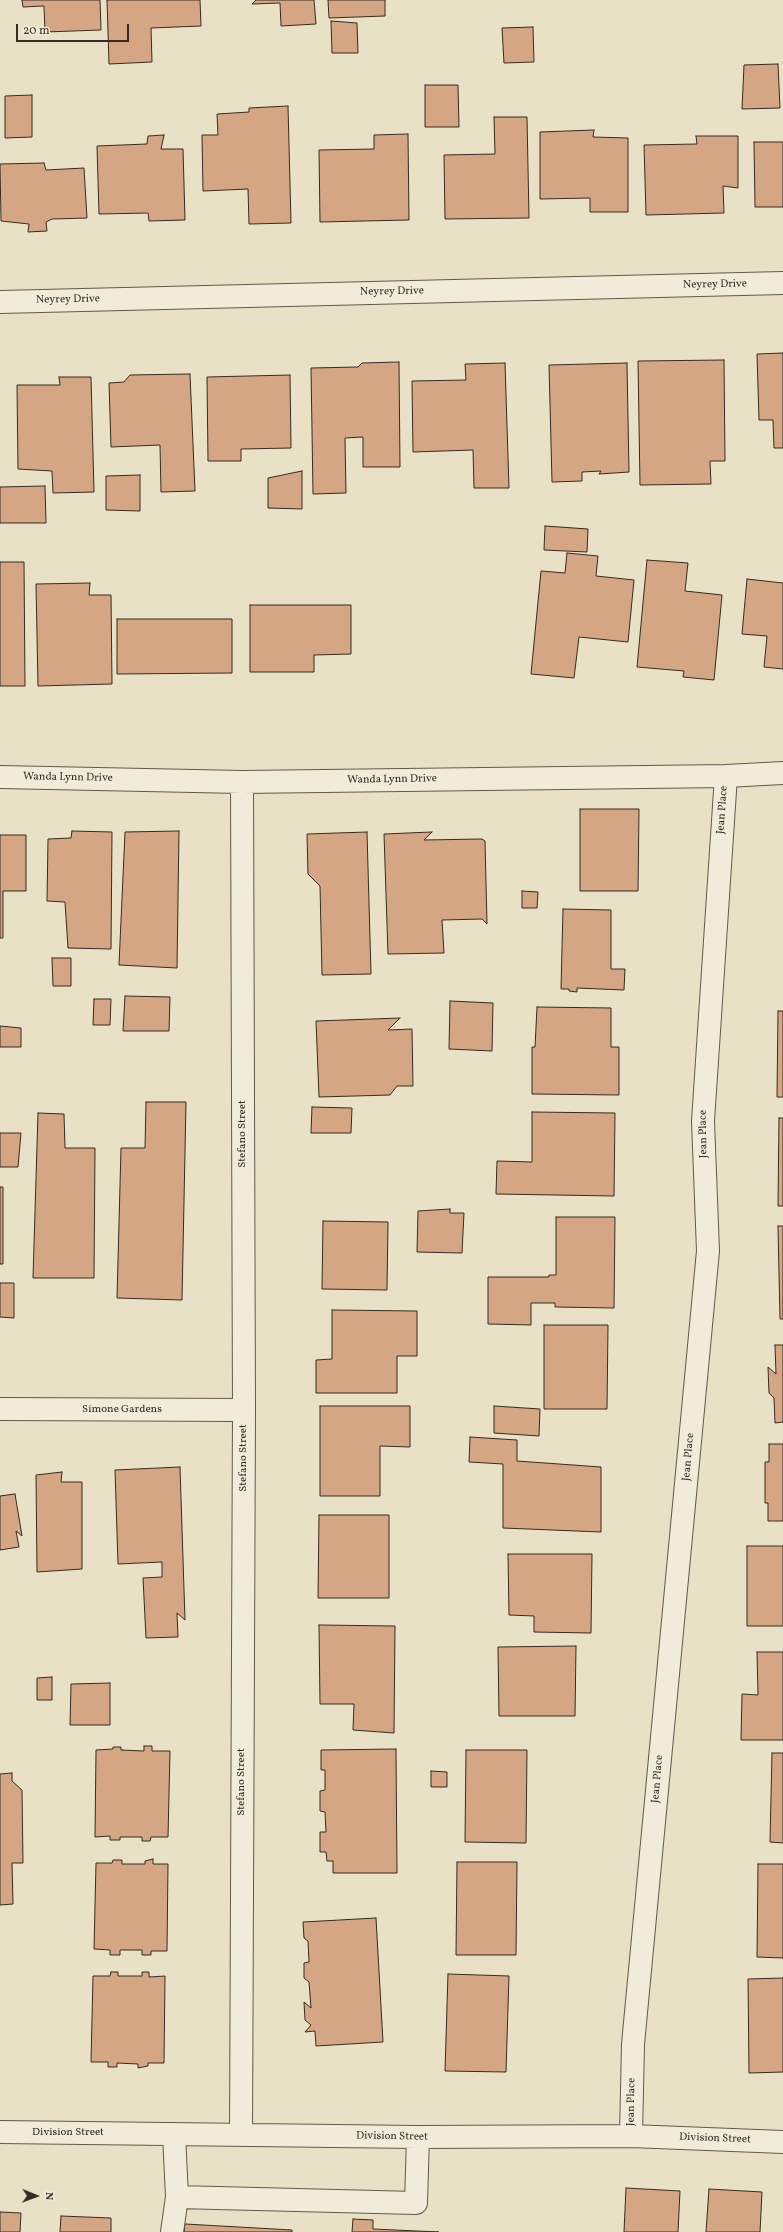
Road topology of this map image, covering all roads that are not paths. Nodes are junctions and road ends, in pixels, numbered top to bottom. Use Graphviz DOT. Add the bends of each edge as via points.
graph roads {
  1 [pos="783,283"];
  2 [pos="0,302"];
  3 [pos="783,773"];
  4 [pos="726,776"];
  5 [pos="0,777"];
  6 [pos="242,782"];
  7 [pos="0,1409"];
  8 [pos="244,1410"];
  9 [pos="0,2132"];
  10 [pos="174,2134"];
  11 [pos="241,2134"];
  12 [pos="631,2136"];
  13 [pos="418,2137"];
  14 [pos="783,2142"];
  15 [pos="178,2197"];
  16 [pos="172,2232"];
  1 -- 2 [label="street, Neyrey Drive"];
  3 -- 4 [label="street, Wanda Lynn Drive"];
  4 -- 6 [label="street, Wanda Lynn Drive"];
  4 -- 12 [label="street, Jean Place" via="703,1121 708,1251 633,2044"];
  5 -- 6 [label="street, Wanda Lynn Drive"];
  6 -- 8 [label="street, Stefano Street"];
  7 -- 8 [label="street, Simone Gardens"];
  8 -- 11 [label="street, Stefano Street"];
  9 -- 10 [label="street, Division Street"];
  10 -- 11 [label="street, Division Street"];
  10 -- 15 [label="street"];
  11 -- 13 [label="street, Division Street"];
  12 -- 13 [label="street, Division Street"];
  12 -- 14 [label="street, Division Street"];
  13 -- 15 [label="street" via="416,2203"];
  15 -- 16 [label="street"];
}
